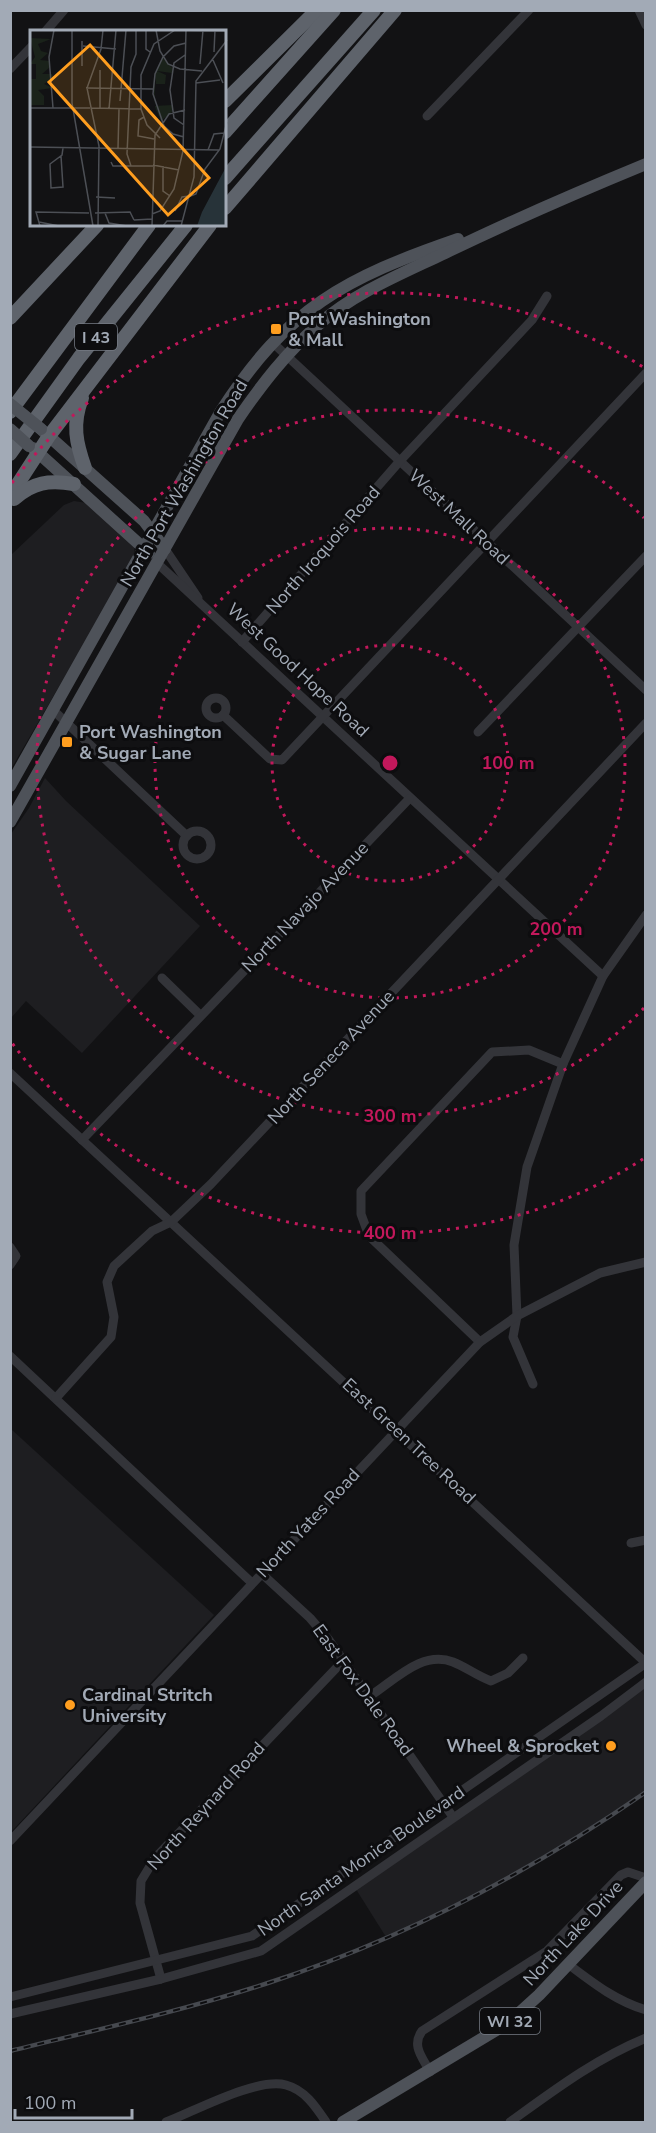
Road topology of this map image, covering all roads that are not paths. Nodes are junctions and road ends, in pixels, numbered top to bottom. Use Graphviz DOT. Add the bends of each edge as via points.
graph roads {
  1 [pos="64,10"];
  2 [pos="317,10"];
  3 [pos="334,10"];
  4 [pos="374,10"];
  5 [pos="395,10"];
  6 [pos="530,10"];
  7 [pos="639,10"];
  8 [pos="645,25"];
  9 [pos="47,30"];
  10 [pos="30,48"];
  11 [pos="10,69"];
  12 [pos="226,100"];
  13 [pos="427,116"];
  14 [pos="226,131"];
  15 [pos="645,164"];
  16 [pos="226,177"];
  17 [pos="226,207"];
  18 [pos="502,224"];
  19 [pos="96,226"];
  20 [pos="148,226"];
  21 [pos="185,226"];
  22 [pos="209,226"];
  23 [pos="547,296"];
  24 [pos="10,318"];
  25 [pos="273,343"];
  26 [pos="286,355"];
  27 [pos="645,373"];
  28 [pos="87,385"];
  29 [pos="10,404"];
  30 [pos="10,412"];
  31 [pos="10,429"];
  32 [pos="45,433"];
  33 [pos="201,447"];
  34 [pos="34,449"];
  35 [pos="10,454"];
  36 [pos="218,457"];
  37 [pos="399,462"];
  38 [pos="85,468"];
  39 [pos="182,482"];
  40 [pos="74,484"];
  41 [pos="198,492"];
  42 [pos="10,496"];
  43 [pos="10,502"];
  44 [pos="153,532"];
  45 [pos="487,543"];
  46 [pos="144,547"];
  47 [pos="165,549"];
  48 [pos="645,556"];
  49 [pos="157,563"];
  50 [pos="207,610"];
  51 [pos="577,627"];
  52 [pos="242,642"];
  53 [pos="645,690"];
  54 [pos="53,710"];
  55 [pos="224,715"];
  56 [pos="324,718"];
  57 [pos="67,723"];
  58 [pos="645,723"];
  59 [pos="478,732"];
  60 [pos="21,767"];
  61 [pos="36,778"];
  62 [pos="10,786"];
  63 [pos="409,799"];
  64 [pos="10,822"];
  65 [pos="187,836"];
  66 [pos="497,879"];
  67 [pos="645,915"];
  68 [pos="603,976"];
  69 [pos="162,978"];
  70 [pos="200,1015"];
  71 [pos="563,1064"];
  72 [pos="10,1073"];
  73 [pos="82,1140"];
  74 [pos="171,1222"];
  75 [pos="10,1247"];
  76 [pos="645,1262"];
  77 [pos="10,1265"];
  78 [pos="517,1316"];
  79 [pos="480,1342"];
  80 [pos="10,1356"];
  81 [pos="533,1384"];
  82 [pos="56,1398"];
  83 [pos="396,1430"];
  84 [pos="645,1540"];
  85 [pos="631,1543"];
  86 [pos="261,1574"];
  87 [pos="252,1583"];
  88 [pos="523,1658"];
  89 [pos="344,1660"];
  90 [pos="645,1663"];
  91 [pos="645,1682"];
  92 [pos="370,1696"];
  93 [pos="444,1804"];
  94 [pos="453,1817"];
  95 [pos="10,1841"];
  96 [pos="645,1880"];
  97 [pos="156,1963"];
  98 [pos="568,1964"];
  99 [pos="161,1979"];
  100 [pos="10,1997"];
  101 [pos="645,2010"];
  102 [pos="10,2014"];
  103 [pos="645,2038"];
  104 [pos="430,2072"];
  105 [pos="166,2122"];
  106 [pos="326,2122"];
  107 [pos="343,2122"];
  108 [pos="510,2122"];
  1 -- 9 [label="street"];
  2 -- 12 [label="highway"];
  3 -- 14 [label="highway"];
  4 -- 16 [label="highway"];
  5 -- 17 [label="highway"];
  6 -- 13 [label="street"];
  7 -- 8 [label="street"];
  10 -- 11 [label="street"];
  15 -- 18 [label="main road, North Port Washington Road"];
  18 -- 25 [label="main road, North Port Washington Road" via="397,261 344,285 312,305"];
  18 -- 26 [label="main road, North Port Washington Road" via="355,298"];
  19 -- 24 [label="highway"];
  20 -- 30 [label="highway, I 43"];
  21 -- 35 [label="highway, I 43"];
  22 -- 28 [label="highway"];
  23 -- 37 [label="street, North Iroquois Road" via="532,320"];
  25 -- 26 [label="street, West Mall Road"];
  25 -- 33 [label="main road, North Port Washington Road" via="236,387"];
  26 -- 36 [label="main road, North Port Washington Road" via="264,380"];
  26 -- 37 [label="street, West Mall Road"];
  27 -- 45 [label="street"];
  28 -- 32 [label="highway"];
  28 -- 38 [label="highway" via="75,423"];
  29 -- 32 [label="main road, West Good Hope Road, bridge"];
  31 -- 34 [label="main road, West Good Hope Road, bridge"];
  32 -- 34 [label="highway"];
  32 -- 38 [label="main road, West Good Hope Road"];
  33 -- 36 [label="main road"];
  33 -- 39 [label="main road, North Port Washington Road"];
  34 -- 40 [label="main road, West Good Hope Road"];
  34 -- 42 [label="highway"];
  36 -- 41 [label="main road, North Port Washington Road"];
  37 -- 45 [label="street, West Mall Road"];
  37 -- 52 [label="street, North Iroquois Road"];
  38 -- 44 [label="main road, West Good Hope Road"];
  39 -- 41 [label="main road"];
  39 -- 44 [label="main road, North Port Washington Road"];
  40 -- 43 [label="highway" via="50,480 27,488"];
  40 -- 46 [label="main road, West Good Hope Road"];
  41 -- 47 [label="main road, North Port Washington Road"];
  44 -- 46 [label="main road, North Port Washington Road"];
  44 -- 47 [label="main road, West Good Hope Road"];
  45 -- 51 [label="street, West Mall Road"];
  45 -- 56 [label="street"];
  46 -- 49 [label="main road, West Good Hope Road"];
  46 -- 54 [label="main road, North Port Washington Road"];
  47 -- 49 [label="main road, North Port Washington Road"];
  47 -- 50 [label="street, West Good Hope Road"];
  48 -- 51 [label="street"];
  49 -- 50 [label="street, West Good Hope Road"];
  49 -- 57 [label="main road, North Port Washington Road"];
  50 -- 52 [label="street, West Good Hope Road"];
  51 -- 53 [label="street, West Mall Road"];
  51 -- 59 [label="street"];
  52 -- 56 [label="street, West Good Hope Road"];
  54 -- 57 [label="street"];
  54 -- 60 [label="main road, North Port Washington Road"];
  55 -- 56 [label="street" via="278,762"];
  56 -- 63 [label="street, West Good Hope Road"];
  57 -- 61 [label="main road, North Port Washington Road"];
  57 -- 65 [label="street"];
  58 -- 66 [label="street, North Seneca Avenue"];
  60 -- 61 [label="main road"];
  60 -- 62 [label="main road, North Port Washington Road"];
  61 -- 64 [label="main road, North Port Washington Road"];
  63 -- 66 [label="street, West Good Hope Road"];
  63 -- 70 [label="street, North Navajo Avenue"];
  66 -- 68 [label="street, West Good Hope Road"];
  66 -- 74 [label="street, North Seneca Avenue" via="211,1185"];
  67 -- 68 [label="street"];
  68 -- 71 [label="street"];
  69 -- 70 [label="street"];
  70 -- 73 [label="street, North Navajo Avenue"];
  71 -- 78 [label="street" via="527,1167 514,1245"];
  71 -- 79 [label="street" via="529,1050 492,1052 361,1191 361,1214 369,1236"];
  72 -- 73 [label="street, East Green Tree Road"];
  73 -- 74 [label="street, East Green Tree Road"];
  74 -- 82 [label="street, North Seneca Avenue" via="152,1231 111,1270 107,1282 114,1321 111,1337"];
  74 -- 83 [label="street, East Green Tree Road"];
  75 -- 77 [label="street" via="16,1256"];
  76 -- 78 [label="street, North Yates Road" via="600,1273"];
  78 -- 79 [label="street, North Yates Road"];
  78 -- 81 [label="street" via="513,1337"];
  79 -- 83 [label="street, North Yates Road"];
  80 -- 82 [label="street"];
  82 -- 87 [label="street"];
  83 -- 86 [label="street, North Yates Road"];
  83 -- 90 [label="street, East Green Tree Road"];
  84 -- 85 [label="street"];
  86 -- 87 [label="street, North Yates Road"];
  86 -- 89 [label="street, East Fox Dale Road" via="310,1618"];
  87 -- 95 [label="street, North Yates Road"];
  88 -- 92 [label="street" via="508,1673 491,1681 454,1662 424,1660"];
  89 -- 92 [label="street, East Fox Dale Road"];
  89 -- 97 [label="street, North Reynard Road" via="155,1858 141,1881 140,1903"];
  90 -- 93 [label="street, North Santa Monica Boulevard"];
  91 -- 94 [label="street, North Santa Monica Boulevard"];
  92 -- 93 [label="street, East Fox Dale Road"];
  93 -- 94 [label="street, East Fox Dale Road"];
  93 -- 97 [label="street, North Santa Monica Boulevard" via="252,1936"];
  94 -- 99 [label="street, North Santa Monica Boulevard" via="261,1951"];
  96 -- 98 [label="main road, North Lake Drive / WI 32"];
  96 -- 104 [label="street" via="628,1872 621,1875 547,1951 422,2031 417,2046"];
  97 -- 99 [label="street, North Reynard Road"];
  97 -- 100 [label="street, North Santa Monica Boulevard"];
  98 -- 101 [label="street" via="601,1989"];
  98 -- 104 [label="main road, North Lake Drive / WI 32" via="514,2018"];
  99 -- 102 [label="street, North Santa Monica Boulevard"];
  103 -- 108 [label="street" via="575,2075"];
  104 -- 107 [label="main road, North Lake Drive / WI 32"];
  105 -- 106 [label="street" via="255,2087 284,2084 306,2096"];
}
